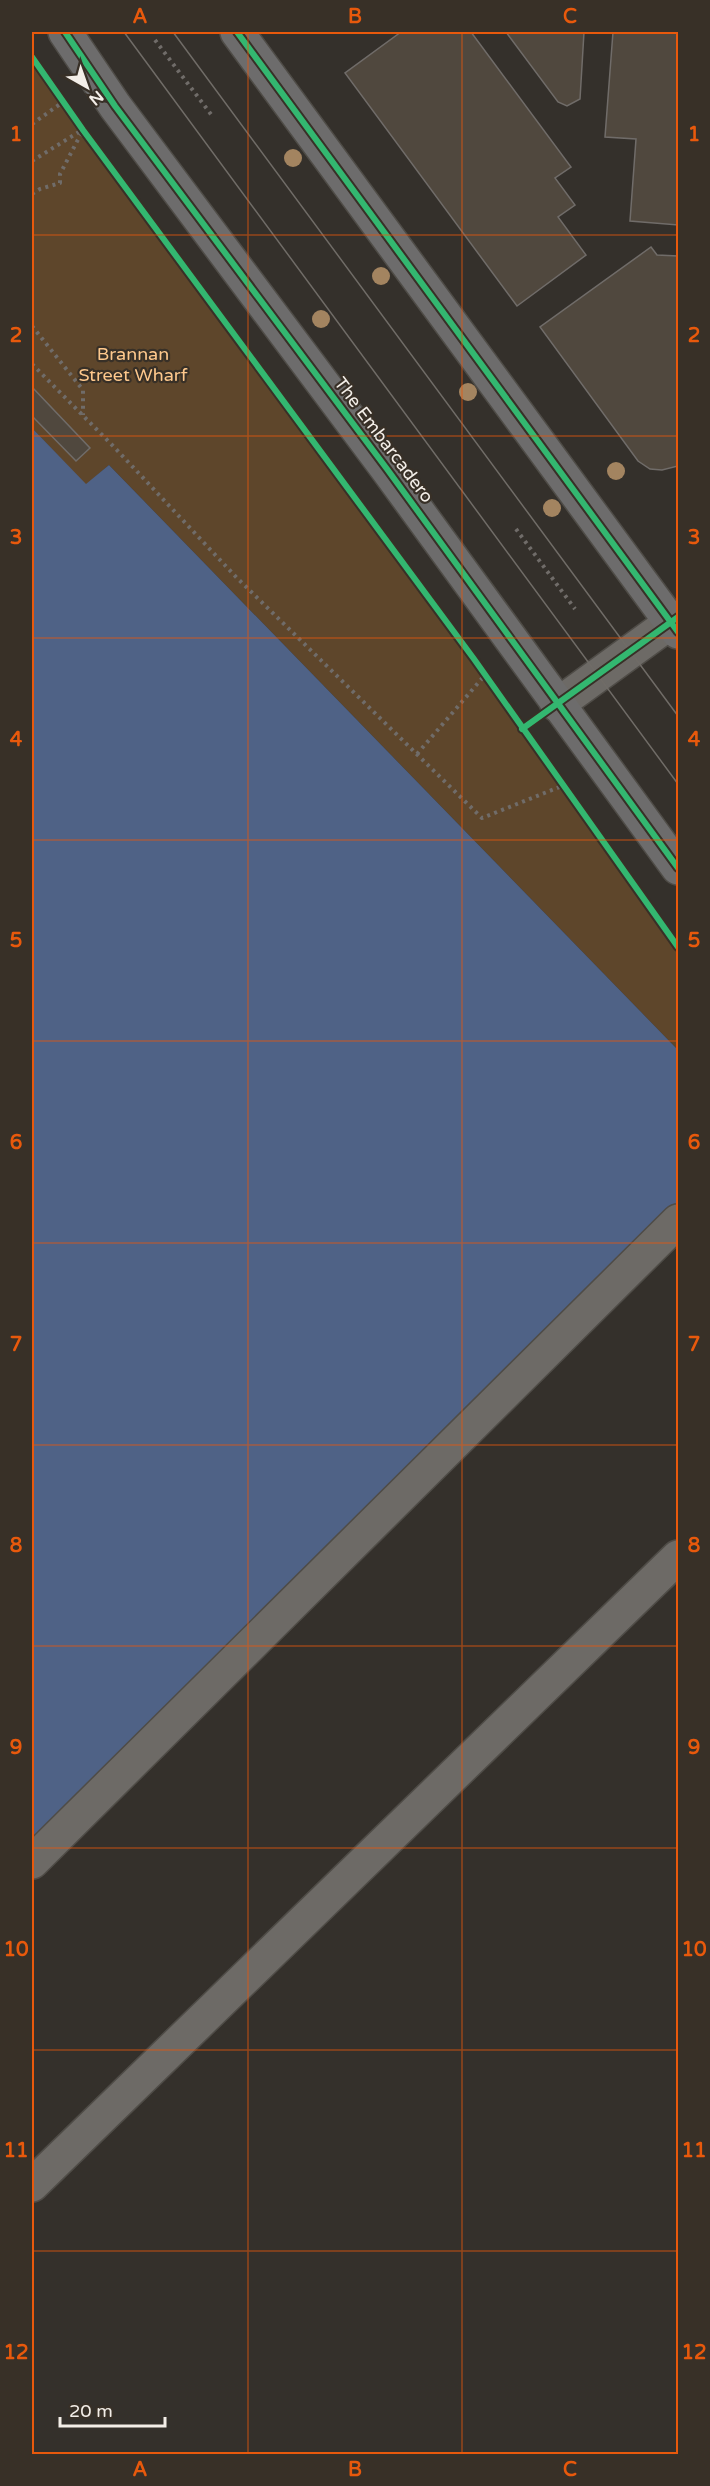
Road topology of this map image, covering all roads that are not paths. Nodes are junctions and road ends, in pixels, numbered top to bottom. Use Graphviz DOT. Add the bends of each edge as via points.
graph roads {
  1 [pos="64,32"];
  2 [pos="237,32"];
  3 [pos="676,624"];
  4 [pos="557,705"];
  5 [pos="678,868"];
  6 [pos="678,1221"];
  7 [pos="678,1557"];
  8 [pos="32,1862"];
  9 [pos="32,2185"];
  1 -- 4 [label="main road, The Embarcadero"];
  2 -- 3 [label="main road"];
  3 -- 4 [label="street"];
  4 -- 5 [label="main road, The Embarcadero"];
  6 -- 8 [label="street"];
  7 -- 9 [label="street"];
}
